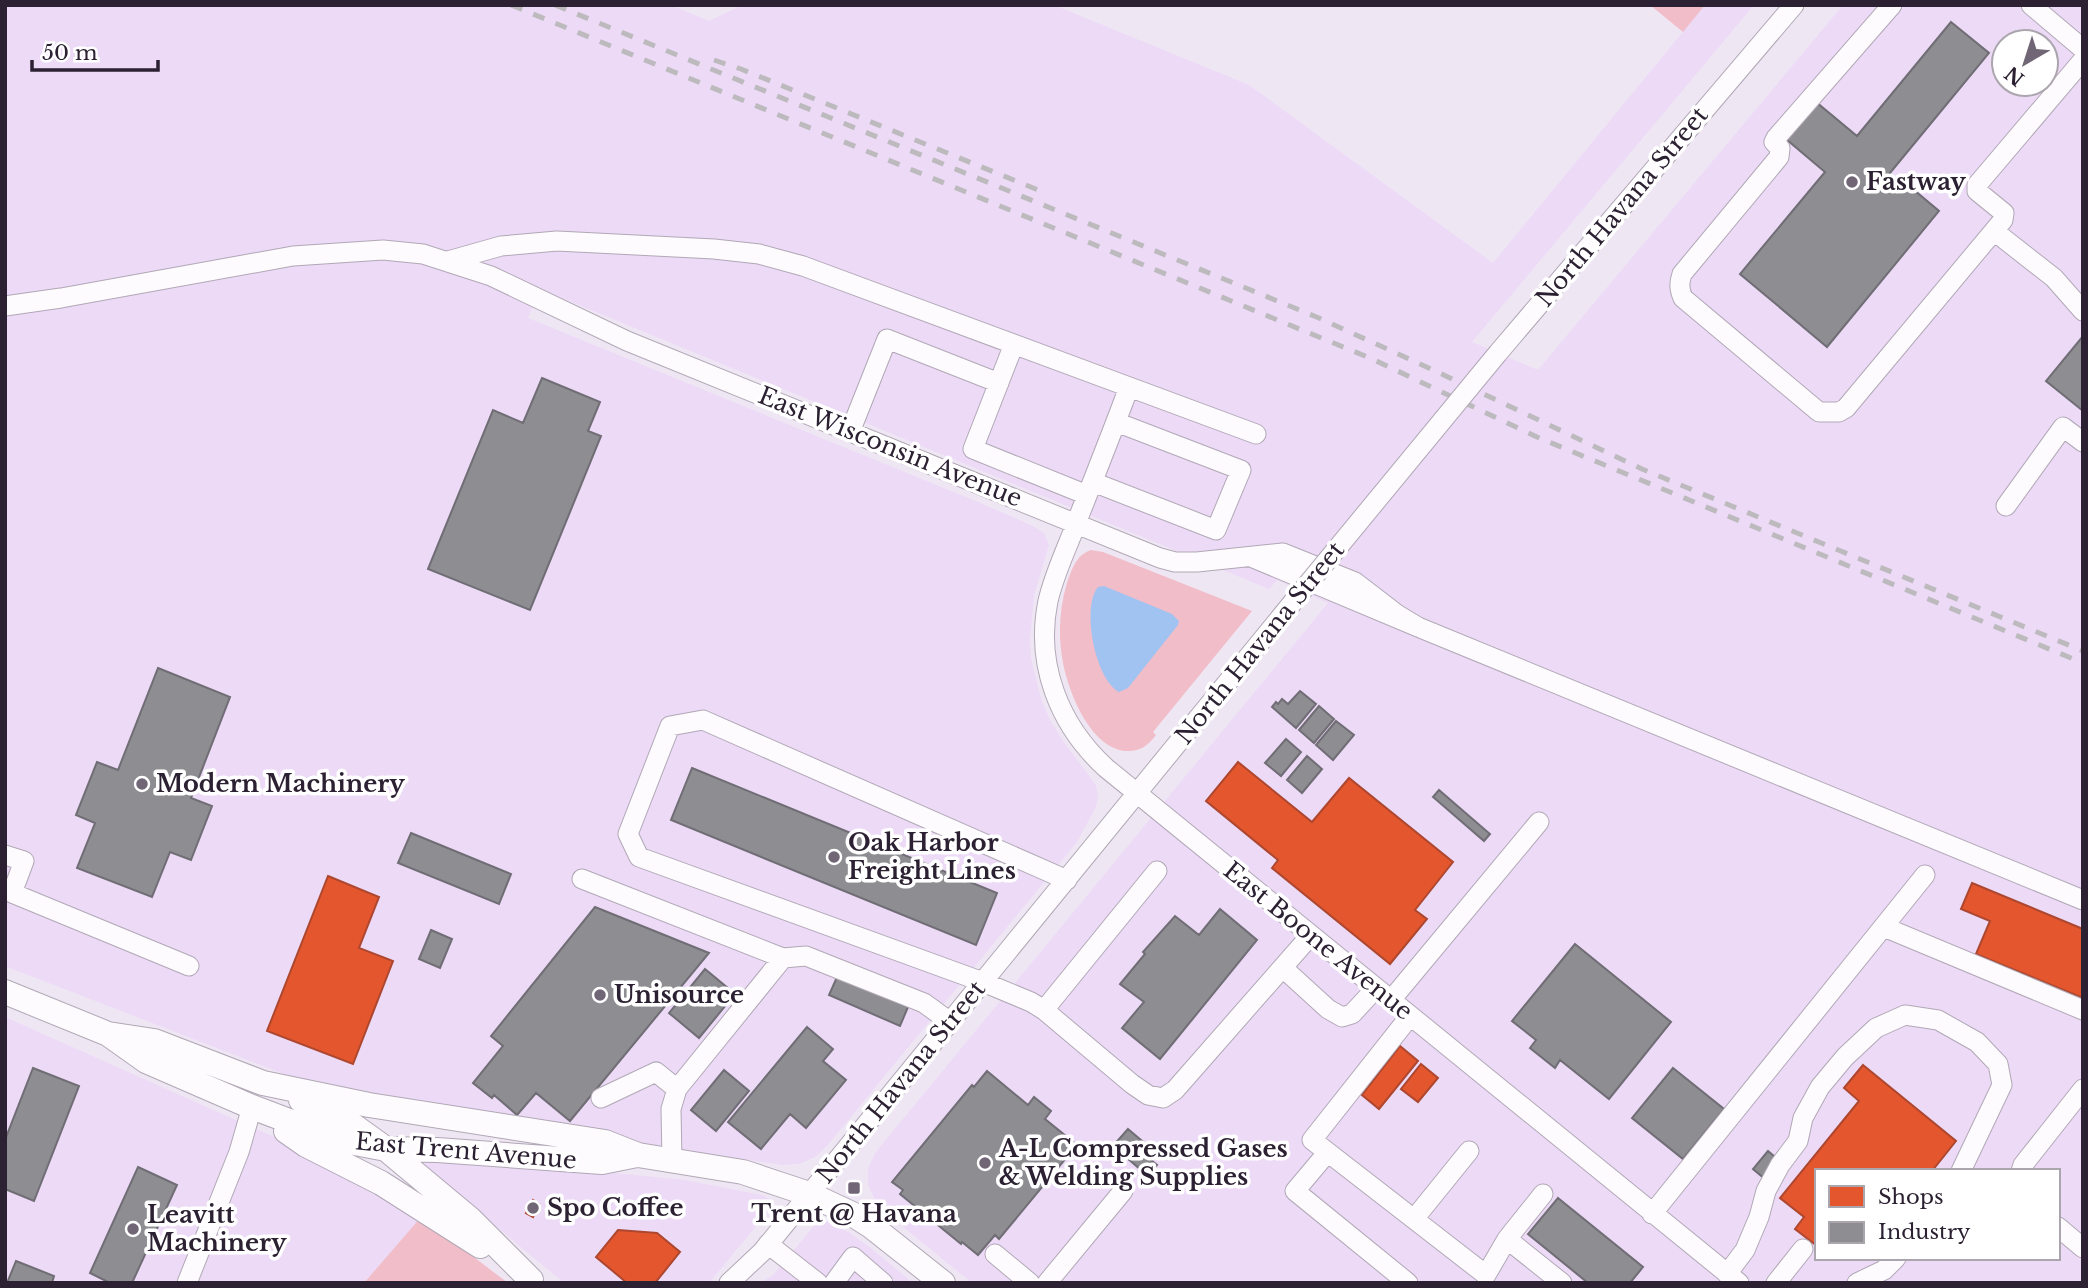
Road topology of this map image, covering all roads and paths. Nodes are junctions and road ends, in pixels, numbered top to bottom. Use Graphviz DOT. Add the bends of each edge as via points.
graph roads {
  1 [pos="1794,5"];
  2 [pos="1892,5"];
  3 [pos="2031,5"];
  4 [pos="2081,47"];
  5 [pos="1994,231"];
  6 [pos="448,261"];
  7 [pos="5,306"];
  8 [pos="2083,311"];
  9 [pos="1014,344"];
  10 [pos="999,383"];
  11 [pos="1129,387"];
  12 [pos="1115,422"];
  13 [pos="850,432"];
  14 [pos="1256,434"];
  15 [pos="2083,442"];
  16 [pos="1090,489"];
  17 [pos="2006,506"];
  18 [pos="1077,523"];
  19 [pos="1137,794"];
  20 [pos="1539,822"];
  21 [pos="5,855"];
  22 [pos="1157,871"];
  23 [pos="1925,875"];
  24 [pos="582,879"];
  25 [pos="1067,880"];
  26 [pos="2083,900"];
  27 [pos="1884,927"];
  28 [pos="1311,935"];
  29 [pos="783,958"];
  30 [pos="189,966"];
  31 [pos="1283,968"];
  32 [pos="983,982"];
  33 [pos="5,992"];
  34 [pos="1383,994"];
  35 [pos="1044,1010"];
  36 [pos="2083,1010"];
  37 [pos="1410,1016"];
  38 [pos="950,1022"];
  39 [pos="108,1034"];
  40 [pos="263,1083"];
  41 [pos="677,1089"];
  42 [pos="2083,1089"];
  43 [pos="601,1098"];
  44 [pos="260,1111"];
  45 [pos="386,1149"];
  46 [pos="1469,1151"];
  47 [pos="1327,1153"];
  48 [pos="638,1155"];
  49 [pos="672,1160"];
  50 [pos="1962,1169"];
  51 [pos="2022,1169"];
  52 [pos="1123,1191"];
  53 [pos="809,1194"];
  54 [pos="1543,1194"];
  55 [pos="1652,1214"];
  56 [pos="1414,1219"];
  57 [pos="2060,1229"];
  58 [pos="1507,1239"];
  59 [pos="768,1244"];
  60 [pos="2083,1248"];
  61 [pos="1803,1249"];
  62 [pos="995,1254"];
  63 [pos="1894,1260"];
  64 [pos="1733,1278"];
  65 [pos="1485,1279"];
  66 [pos="533,1281"];
  67 [pos="939,1281"];
  68 [pos="187,1283"];
  69 [pos="729,1283"];
  70 [pos="818,1283"];
  71 [pos="834,1283"];
  72 [pos="883,1283"];
  73 [pos="1030,1283"];
  74 [pos="1047,1283"];
  75 [pos="1408,1283"];
  76 [pos="1562,1283"];
  77 [pos="1776,1283"];
  78 [pos="1857,1283"];
  1 -- 19 [label="street, North Havana Street, bridge" via="1545,298"];
  2 -- 5 [label="street" via="1776,138 1779,157 1682,274 1679,289 1683,298 1819,412 1839,412"];
  3 -- 4 [label="street"];
  4 -- 5 [label="street" via="1977,185 1977,191 2004,213"];
  5 -- 8 [label="street" via="2054,278"];
  6 -- 7 [label="street, East Wisconsin Avenue" via="395,250 293,256"];
  6 -- 9 [label="street" via="501,246 557,241 759,254"];
  6 -- 13 [label="street, East Wisconsin Avenue" via="536,296 627,341"];
  9 -- 10 [label="street"];
  9 -- 11 [label="street"];
  10 -- 13 [label="street" via="887,339"];
  10 -- 16 [label="street" via="973,449"];
  11 -- 12 [label="street, East Boone Avenue"];
  11 -- 14 [label="street"];
  12 -- 16 [label="street, East Boone Avenue"];
  12 -- 16 [label="street" via="1241,470 1216,530"];
  13 -- 18 [label="street, East Wisconsin Avenue"];
  15 -- 17 [label="street" via="2063,427"];
  16 -- 18 [label="street, East Boone Avenue"];
  18 -- 19 [label="street, East Boone Avenue" via="1045,616 1049,678 1078,739"];
  18 -- 26 [label="street, East Wisconsin Avenue" via="1175,562 1251,557"];
  19 -- 25 [label="street, North Havana Street"];
  19 -- 28 [label="street, East Boone Avenue"];
  20 -- 34 [label="street"];
  21 -- 30 [label="street" via="24,861 12,893"];
  22 -- 35 [label="street"];
  23 -- 27 [label="street"];
  24 -- 29 [label="street"];
  25 -- 32 [label="street, North Havana Street"];
  25 -- 32 [label="street" via="703,720 670,726 628,834 639,857"];
  27 -- 36 [label="street"];
  27 -- 55 [label="street"];
  28 -- 31 [label="street"];
  28 -- 34 [label="street, East Boone Avenue"];
  29 -- 38 [label="street" via="806,956 924,1003"];
  29 -- 41 [label="street"];
  31 -- 34 [label="street" via="1342,1017"];
  31 -- 35 [label="street" via="1163,1098 1132,1084"];
  32 -- 35 [label="street"];
  32 -- 38 [label="street, North Havana Street"];
  33 -- 39 [label="main road, East Trent Avenue"];
  34 -- 37 [label="street, East Boone Avenue"];
  37 -- 47 [label="street" via="1312,1140"];
  37 -- 55 [label="street, East Boone Avenue"];
  38 -- 53 [label="street, North Havana Street"];
  39 -- 40 [label="main road, East Trent Avenue" via="154,1041"];
  39 -- 44 [label="main road, East Trent Avenue" via="146,1060"];
  40 -- 45 [label="main road" via="354,1126"];
  40 -- 48 [label="main road, East Trent Avenue" via="369,1105 605,1142"];
  41 -- 43 [label="street" via="656,1072"];
  41 -- 49 [label="street" via="671,1109"];
  42 -- 51 [label="street"];
  44 -- 45 [label="main road, East Trent Avenue" via="339,1140"];
  44 -- 66 [label="main road" via="306,1145 381,1183"];
  44 -- 68 [label="street"];
  45 -- 48 [label="main road, East Trent Avenue" via="602,1162"];
  45 -- 66 [label="main road" via="470,1219"];
  46 -- 56 [label="street"];
  47 -- 56 [label="street"];
  47 -- 75 [label="street" via="1295,1191"];
  48 -- 49 [label="main road, East Trent Avenue"];
  49 -- 53 [label="main road, East Trent Avenue" via="743,1172"];
  50 -- 64 [label="street" via="2002,1085 1998,1064 1977,1042 1938,1020 1905,1015 1876,1028 1820,1087 1803,1118 1798,1141 1766,1191"];
  52 -- 74 [label="street"];
  53 -- 59 [label="street, North Havana Street"];
  53 -- 67 [label="main road, East Trent Avenue" via="871,1226"];
  54 -- 58 [label="street"];
  55 -- 64 [label="street, East Boone Avenue"];
  56 -- 65 [label="street"];
  57 -- 60 [label="street"];
  58 -- 65 [label="street"];
  58 -- 76 [label="street"];
  59 -- 69 [label="street, North Havana Street"];
  59 -- 70 [label="street"];
  61 -- 77 [label="street"];
  62 -- 73 [label="street"];
  63 -- 78 [label="street"];
  71 -- 72 [label="street" via="853,1257"];
}
